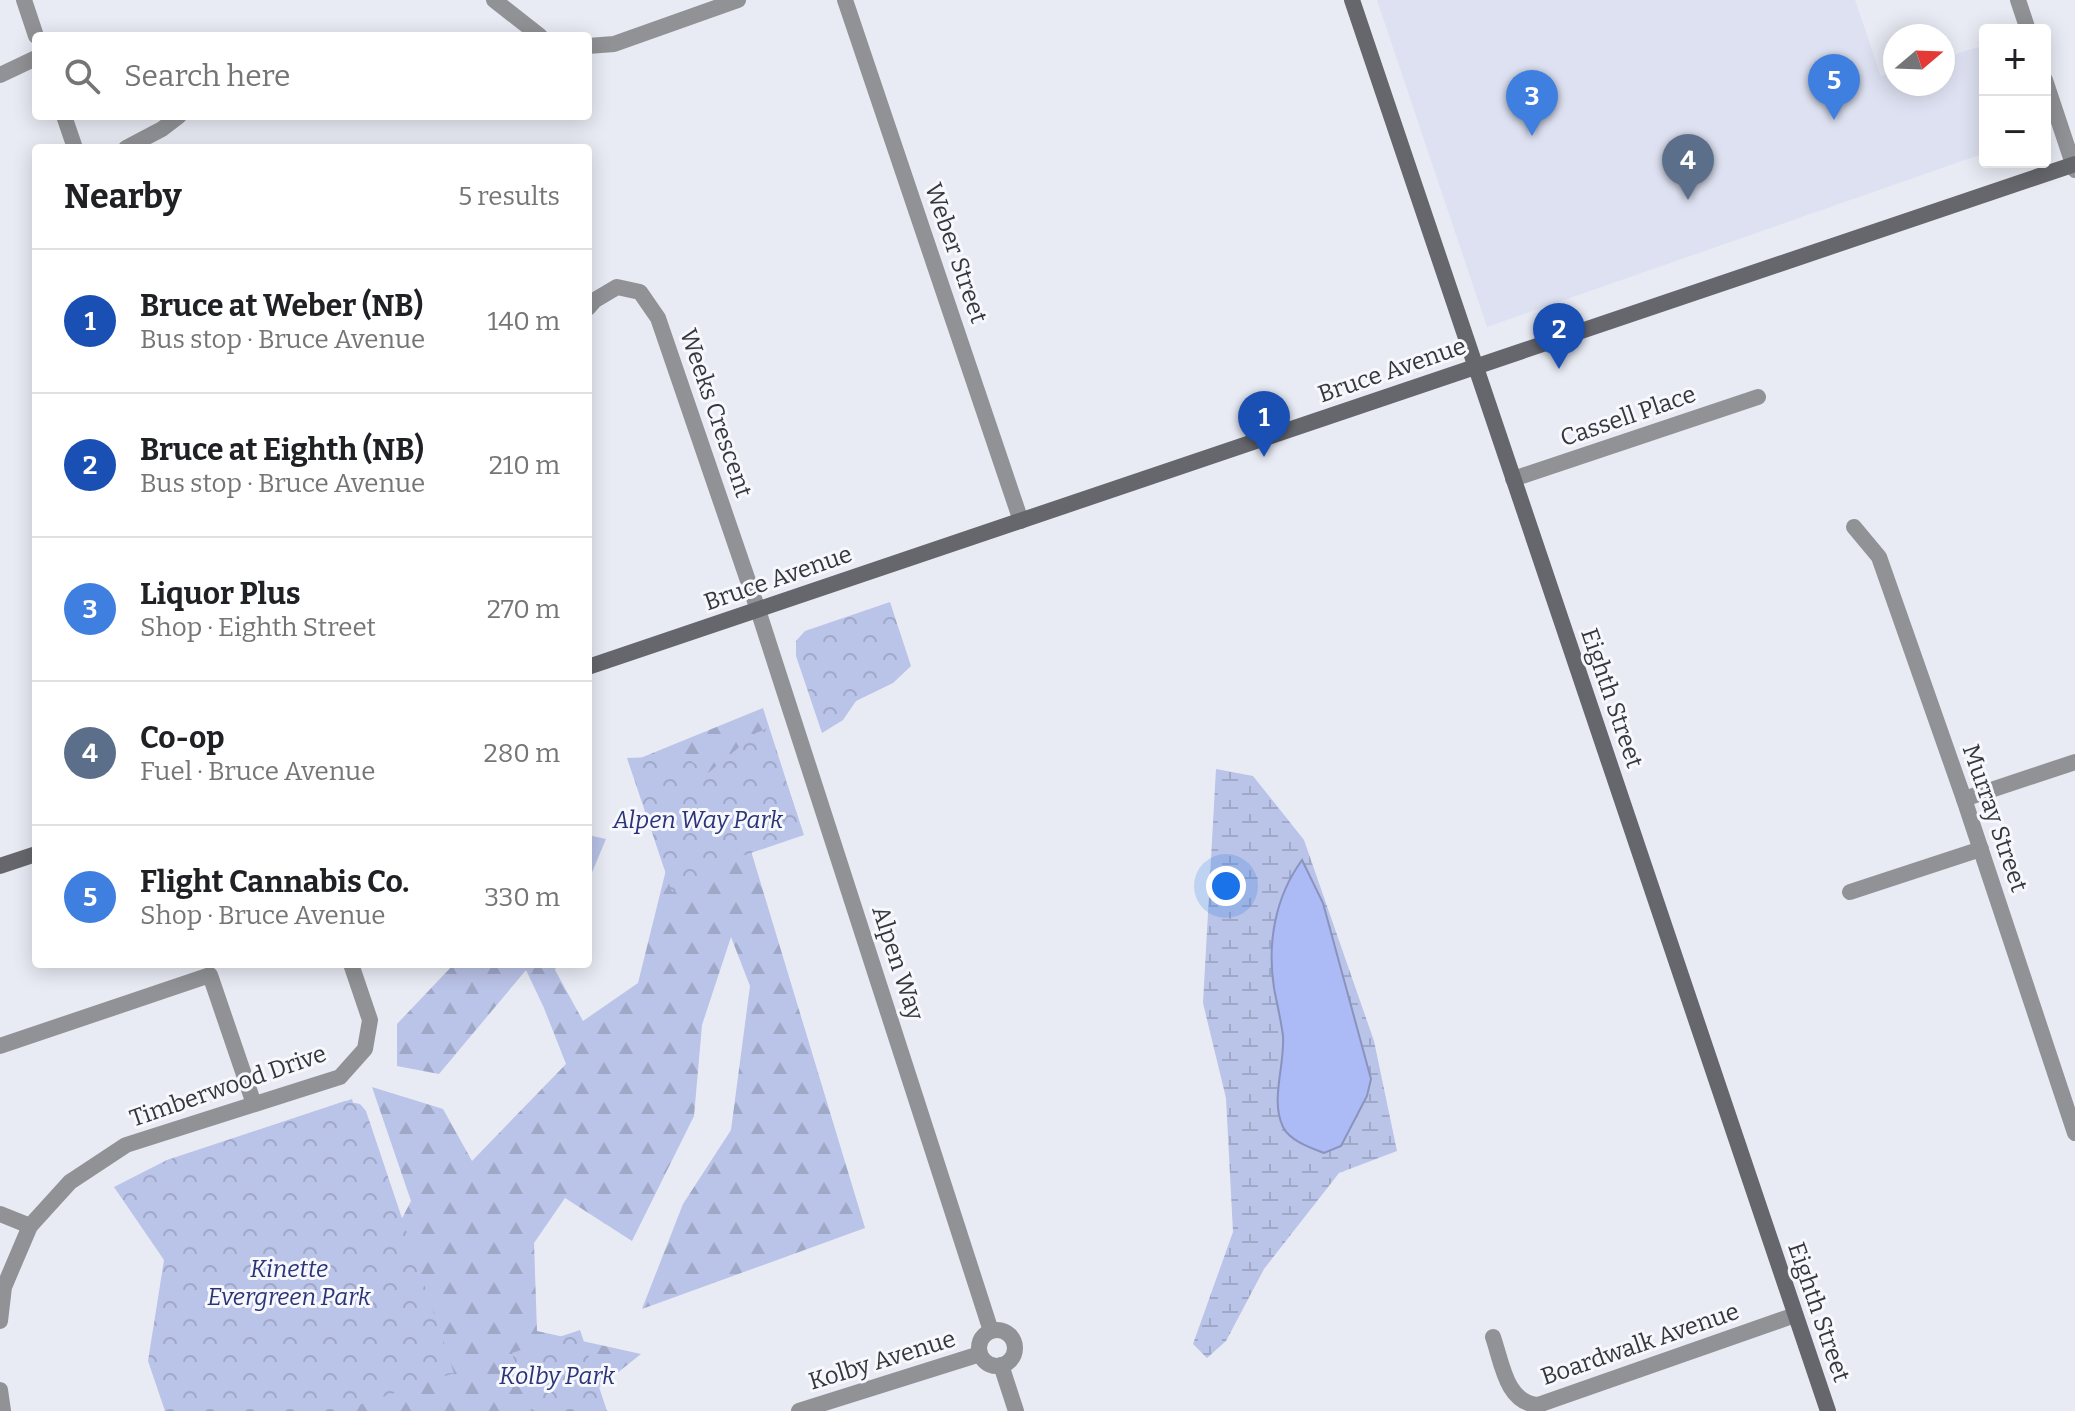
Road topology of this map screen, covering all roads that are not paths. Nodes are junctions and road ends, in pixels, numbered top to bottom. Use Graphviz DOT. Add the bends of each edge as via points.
graph roads {
  1 [pos="24,0"];
  2 [pos="494,0"];
  3 [pos="738,0"];
  4 [pos="845,0"];
  5 [pos="1352,0"];
  6 [pos="2018,0"];
  7 [pos="2026,24"];
  8 [pos="35,32"];
  9 [pos="535,32"];
  10 [pos="592,46"];
  11 [pos="32,60"];
  12 [pos="0,75"];
  13 [pos="2050,96"];
  14 [pos="65,120"];
  15 [pos="174,120"];
  16 [pos="74,144"];
  17 [pos="134,144"];
  18 [pos="2074,166"];
  19 [pos="592,303"];
  20 [pos="1475,367"];
  21 [pos="1758,397"];
  22 [pos="1513,479"];
  23 [pos="1021,521"];
  24 [pos="1854,527"];
  25 [pos="758,610"];
  26 [pos="592,666"];
  27 [pos="2075,762"];
  28 [pos="1964,799"];
  29 [pos="1981,849"];
  30 [pos="32,855"];
  31 [pos="0,866"];
  32 [pos="1850,892"];
  33 [pos="352,968"];
  34 [pos="0,1046"];
  35 [pos="254,1104"];
  36 [pos="2075,1133"];
  37 [pos="0,1214"];
  38 [pos="30,1226"];
  39 [pos="1795,1315"];
  40 [pos="0,1321"];
  41 [pos="991,1331"];
  42 [pos="1493,1337"];
  43 [pos="980,1354"];
  44 [pos="1001,1365"];
  45 [pos="0,1390"];
  46 [pos="3,1411"];
  47 [pos="799,1411"];
  48 [pos="1016,1411"];
  49 [pos="1828,1411"];
  1 -- 8 [label="street"];
  2 -- 9 [label="street"];
  3 -- 10 [label="street" via="614,44"];
  4 -- 23 [label="street, Weber Street"];
  5 -- 20 [label="street, Eighth Street"];
  6 -- 7 [label="street"];
  11 -- 12 [label="street"];
  13 -- 18 [label="street"];
  14 -- 16 [label="street"];
  15 -- 17 [label="street"];
  18 -- 20 [label="street, Bruce Avenue"];
  19 -- 25 [label="street, Weeks Crescent" via="617,287 640,292 658,318"];
  20 -- 22 [label="street, Eighth Street"];
  20 -- 23 [label="street, Bruce Avenue"];
  21 -- 22 [label="street, Cassell Place"];
  22 -- 39 [label="street, Eighth Street"];
  23 -- 25 [label="street, Bruce Avenue"];
  24 -- 28 [label="street, Murray Street" via="1879,557"];
  25 -- 26 [label="street, Bruce Avenue"];
  25 -- 41 [label="street, Alpen Way"];
  27 -- 28 [label="street"];
  28 -- 29 [label="street, Murray Street"];
  29 -- 32 [label="street"];
  29 -- 36 [label="street, Murray Street"];
  30 -- 31 [label="street"];
  33 -- 35 [label="street, Timberwood Drive" via="370,1020 365,1049 340,1077"];
  34 -- 35 [label="street" via="210,975"];
  35 -- 38 [label="street, Timberwood Drive" via="126,1145 70,1182"];
  37 -- 38 [label="street"];
  38 -- 40 [label="street, Timberwood Drive" via="4,1287"];
  39 -- 42 [label="street, Boardwalk Avenue" via="1538,1405 1513,1393"];
  39 -- 49 [label="street, Eighth Street"];
  41 -- 43 [label="street" via="980,1343"];
  41 -- 44 [label="street" via="1002,1331 1014,1343 1011,1359"];
  43 -- 44 [label="street" via="991,1365"];
  43 -- 47 [label="street, Kolby Avenue"];
  44 -- 48 [label="street"];
  45 -- 46 [label="street"];
}
